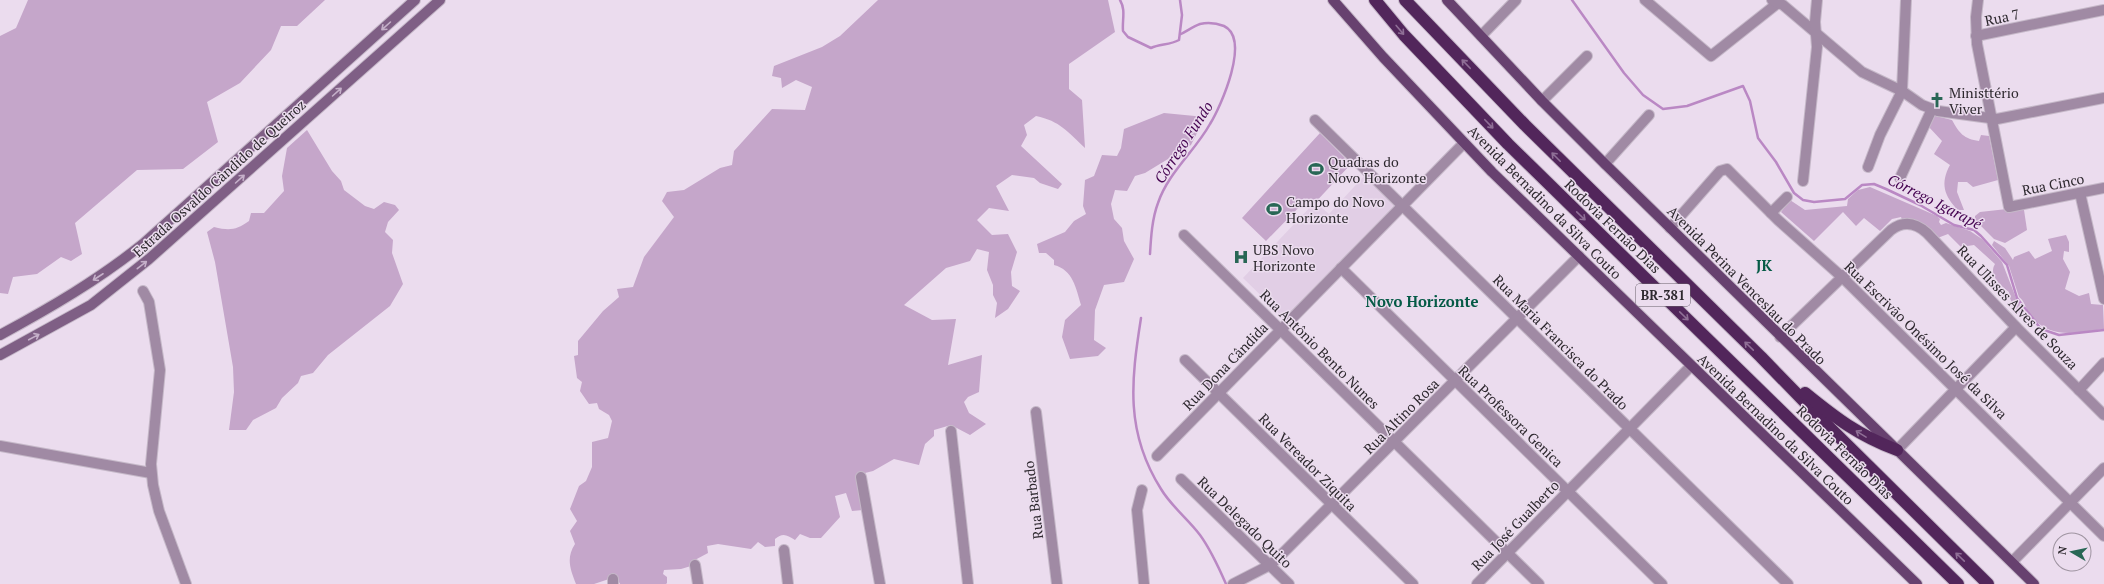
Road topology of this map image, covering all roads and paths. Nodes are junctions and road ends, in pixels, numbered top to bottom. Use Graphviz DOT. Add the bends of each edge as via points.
graph roads {
  1 [pos="415,0"];
  2 [pos="440,0"];
  3 [pos="1333,0"];
  4 [pos="1375,0"];
  5 [pos="1405,0"];
  6 [pos="1447,0"];
  7 [pos="1516,0"];
  8 [pos="1645,0"];
  9 [pos="1817,0"];
  10 [pos="1906,0"];
  11 [pos="1978,0"];
  12 [pos="1775,1"];
  13 [pos="2104,10"];
  14 [pos="1817,34"];
  15 [pos="1481,36"];
  16 [pos="1976,36"];
  17 [pos="1587,56"];
  18 [pos="1902,91"];
  19 [pos="2104,98"];
  20 [pos="1542,101"];
  21 [pos="1932,109"];
  22 [pos="1649,115"];
  23 [pos="1992,119"];
  24 [pos="1315,120"];
  25 [pos="1464,143"];
  26 [pos="1605,164"];
  27 [pos="1868,167"];
  28 [pos="1900,178"];
  29 [pos="1803,181"];
  30 [pos="2104,188"];
  31 [pos="2080,193"];
  32 [pos="1787,197"];
  33 [pos="1403,205"];
  34 [pos="1771,213"];
  35 [pos="1670,228"];
  36 [pos="1184,235"];
  37 [pos="1579,256"];
  38 [pos="1341,268"];
  39 [pos="1842,277"];
  40 [pos="143,291"];
  41 [pos="2104,299"];
  42 [pos="1517,318"];
  43 [pos="2016,327"];
  44 [pos="1280,329"];
  45 [pos="0,335"];
  46 [pos="1780,337"];
  47 [pos="0,355"];
  48 [pos="1761,357"];
  49 [pos="1185,360"];
  50 [pos="2104,363"];
  51 [pos="1691,366"];
  52 [pos="1455,381"];
  53 [pos="1956,389"];
  54 [pos="2079,390"];
  55 [pos="1218,393"];
  56 [pos="1036,412"];
  57 [pos="2104,415"];
  58 [pos="1630,429"];
  59 [pos="951,432"];
  60 [pos="1394,442"];
  61 [pos="0,446"];
  62 [pos="1897,450"];
  63 [pos="1157,456"];
  64 [pos="2104,468"];
  65 [pos="151,473"];
  66 [pos="861,476"];
  67 [pos="1181,479"];
  68 [pos="1142,490"];
  69 [pos="1569,491"];
  70 [pos="2071,503"];
  71 [pos="1332,505"];
  72 [pos="2104,536"];
  73 [pos="784,550"];
  74 [pos="1508,553"];
  75 [pos="2012,562"];
  76 [pos="695,565"];
  77 [pos="1270,565"];
  78 [pos="186,584"];
  79 [pos="698,584"];
  80 [pos="788,584"];
  81 [pos="880,584"];
  82 [pos="968,584"];
  83 [pos="1057,584"];
  84 [pos="1144,584"];
  85 [pos="1233,584"];
  86 [pos="1289,584"];
  87 [pos="1413,584"];
  88 [pos="1477,584"];
  89 [pos="1539,584"];
  90 [pos="1662,584"];
  91 [pos="1788,584"];
  92 [pos="1917,584"];
  93 [pos="1958,584"];
  94 [pos="1988,584"];
  95 [pos="2034,584"];
  1 -- 45 [label="main road, Estrada Osvaldo Cândido de Queiroz, one-way" via="117,265 59,303"];
  47 -- 2 [label="main road, Estrada Osvaldo Cândido de Queiroz, one-way" via="91,305 149,259"];
  3 -- 25 [label="main road, Avenida Bernadino da Silva Couto"];
  4 -- 93 [label="highway, Rodovia Fernão Dias / BR-381, one-way" via="1404,35 1508,144"];
  48 -- 5 [label="highway, Rodovia Fernão Dias / BR-381, one-way" via="1524,126"];
  6 -- 15 [label="main road, Avenida Perina Venceslau do Prado"];
  7 -- 15 [label="street"];
  8 -- 12 [label="street" via="1711,56"];
  9 -- 14 [label="street"];
  10 -- 18 [label="street"];
  11 -- 16 [label="street"];
  12 -- 14 [label="street"];
  13 -- 16 [label="street, Rua 7"];
  14 -- 18 [label="street" via="1862,72"];
  14 -- 29 [label="street"];
  15 -- 20 [label="main road, Avenida Perina Venceslau do Prado"];
  16 -- 23 [label="street"];
  17 -- 20 [label="street"];
  18 -- 21 [label="street"];
  18 -- 27 [label="street" via="1880,135"];
  19 -- 23 [label="street"];
  20 -- 26 [label="main road, Avenida Perina Venceslau do Prado"];
  21 -- 23 [label="street"];
  21 -- 28 [label="street"];
  22 -- 26 [label="street"];
  23 -- 31 [label="street, Rua Cinco" via="2008,207"];
  24 -- 33 [label="street, Rua Maria Francisca do Prado"];
  25 -- 33 [label="street, Rua Dona Cândida"];
  25 -- 37 [label="main road, Avenida Bernadino da Silva Couto"];
  26 -- 35 [label="main road, Avenida Perina Venceslau do Prado"];
  30 -- 31 [label="street, Rua Cinco"];
  31 -- 41 [label="street"];
  32 -- 34 [label="street"];
  33 -- 38 [label="street, Rua Dona Cândida"];
  33 -- 42 [label="street, Rua Maria Francisca do Prado"];
  34 -- 35 [label="street, Rua Escrivão Onésimo José da Silva" via="1725,169 1720,171"];
  34 -- 39 [label="street, Rua Escrivão Onésimo José da Silva"];
  35 -- 46 [label="main road, Avenida Perina Venceslau do Prado"];
  36 -- 44 [label="street, Rua Antônio Bento Nunes"];
  37 -- 42 [label="street, Rua Altino Rosa"];
  37 -- 51 [label="main road, Avenida Bernadino da Silva Couto"];
  38 -- 44 [label="street, Rua Dona Cândida"];
  38 -- 52 [label="street, Rua Professora Genica"];
  39 -- 43 [label="street, Rua Ulisses Alves de Souza" via="1896,226 1909,224 1920,227"];
  39 -- 46 [label="street"];
  39 -- 53 [label="street, Rua Escrivão Onésimo José da Silva"];
  40 -- 65 [label="street" via="149,302 160,370"];
  42 -- 52 [label="street, Rua Altino Rosa"];
  42 -- 58 [label="street, Rua Maria Francisca do Prado"];
  43 -- 53 [label="street"];
  43 -- 54 [label="street, Rua Ulisses Alves de Souza"];
  44 -- 55 [label="street, Rua Dona Cândida"];
  44 -- 60 [label="street, Rua Antônio Bento Nunes"];
  46 -- 62 [label="main road, Avenida Perina Venceslau do Prado"];
  62 -- 48 [label="highway, one-way" via="1870,440 1838,420"];
  94 -- 48 [label="highway, Rodovia Fernão Dias / BR-381, one-way"];
  49 -- 55 [label="street, Rua Vereador Ziquita"];
  50 -- 54 [label="street"];
  51 -- 58 [label="street, Rua José Gualberto"];
  51 -- 92 [label="main road, Avenida Bernadino da Silva Couto"];
  52 -- 60 [label="street, Rua Altino Rosa"];
  52 -- 69 [label="street, Rua Professora Genica"];
  53 -- 62 [label="street"];
  53 -- 70 [label="street, Rua Escrivão Onésimo José da Silva"];
  54 -- 57 [label="street, Rua Ulisses Alves de Souza"];
  55 -- 63 [label="street, Rua Dona Cândida"];
  55 -- 71 [label="street, Rua Vereador Ziquita"];
  56 -- 83 [label="street, Rua Barbado"];
  58 -- 69 [label="street, Rua José Gualberto"];
  58 -- 91 [label="street, Rua Maria Francisca do Prado"];
  59 -- 82 [label="street"];
  60 -- 71 [label="street, Rua Altino Rosa"];
  60 -- 74 [label="street, Rua Antônio Bento Nunes"];
  61 -- 65 [label="street"];
  62 -- 75 [label="main road, Avenida Perina Venceslau do Prado"];
  64 -- 70 [label="street"];
  65 -- 78 [label="street" via="159,510"];
  66 -- 81 [label="street"];
  67 -- 77 [label="street, Rua Delegado Quito"];
  68 -- 84 [label="street" via="1137,510"];
  69 -- 74 [label="street, Rua José Gualberto"];
  69 -- 90 [label="street, Rua Professora Genica"];
  70 -- 72 [label="street, Rua Escrivão Onésimo José da Silva"];
  70 -- 75 [label="street"];
  71 -- 77 [label="street, Rua Altino Rosa"];
  71 -- 87 [label="street, Rua Vereador Ziquita"];
  73 -- 80 [label="street"];
  74 -- 88 [label="street, Rua José Gualberto"];
  74 -- 89 [label="street, Rua Antônio Bento Nunes"];
  75 -- 95 [label="main road, Avenida Perina Venceslau do Prado"];
  76 -- 79 [label="street"];
  77 -- 85 [label="street, Rua Altino Rosa"];
  77 -- 86 [label="street, Rua Delegado Quito"];
}
